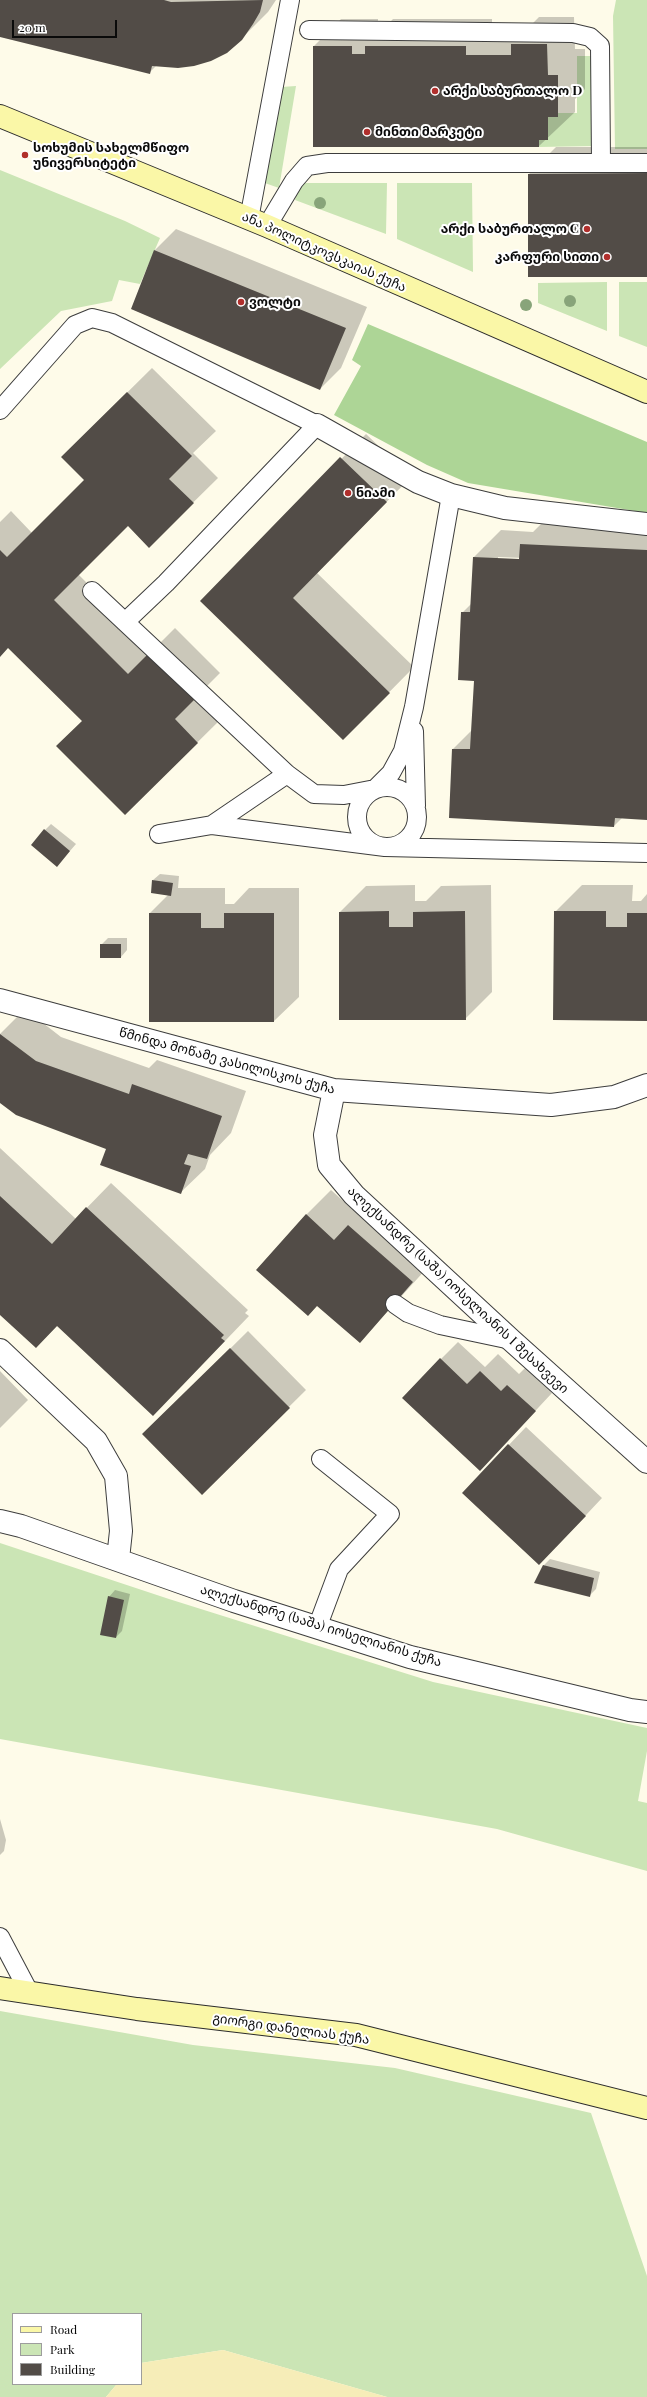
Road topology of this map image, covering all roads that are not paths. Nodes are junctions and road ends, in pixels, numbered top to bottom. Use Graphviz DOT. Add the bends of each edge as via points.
graph roads {
  1 [pos="290,0"];
  2 [pos="310,30"];
  3 [pos="0,116"];
  4 [pos="601,162"];
  5 [pos="647,163"];
  6 [pos="258,223"];
  7 [pos="647,392"];
  8 [pos="0,410"];
  9 [pos="317,425"];
  10 [pos="452,495"];
  11 [pos="647,524"];
  12 [pos="92,591"];
  13 [pos="125,622"];
  14 [pos="414,707"];
  15 [pos="287,774"];
  16 [pos="375,788"];
  17 [pos="416,806"];
  18 [pos="212,825"];
  19 [pos="159,834"];
  20 [pos="385,847"];
  21 [pos="647,853"];
  22 [pos="0,1000"];
  23 [pos="647,1085"];
  24 [pos="334,1090"];
  25 [pos="394,1304"];
  26 [pos="511,1340"];
  27 [pos="0,1350"];
  28 [pos="321,1459"];
  29 [pos="647,1462"];
  30 [pos="0,1521"];
  31 [pos="118,1559"];
  32 [pos="317,1628"];
  33 [pos="647,1712"];
  34 [pos="0,1938"];
  35 [pos="0,1988"];
  36 [pos="29,1992"];
  37 [pos="647,2108"];
  1 -- 6 [label="lane"];
  2 -- 4 [label="lane" via="573,33 590,37 600,46"];
  3 -- 6 [label="street, ანა პოლიტკოვსკაიას ქუჩა"];
  4 -- 5 [label="lane"];
  4 -- 6 [label="lane" via="327,163 307,166"];
  6 -- 7 [label="street, ანა პოლიტკოვსკაიას ქუჩა"];
  8 -- 9 [label="lane" via="76,325 92,318 112,323"];
  9 -- 10 [label="street" via="418,482"];
  9 -- 13 [label="lane" via="166,583"];
  10 -- 11 [label="street" via="504,508"];
  10 -- 14 [label="lane"];
  12 -- 13 [label="lane"];
  13 -- 15 [label="lane"];
  14 -- 16 [label="lane" via="403,750 391,773"];
  14 -- 17 [label="lane"];
  15 -- 16 [label="lane" via="314,794 344,795"];
  15 -- 18 [label="lane"];
  16 -- 17 [label="lane" via="384,786 403,791"];
  16 -- 20 [label="lane" via="360,802 357,822 366,839"];
  17 -- 20 [label="lane" via="418,816 412,835 404,842"];
  18 -- 19 [label="lane"];
  18 -- 20 [label="lane"];
  20 -- 21 [label="lane"];
  22 -- 24 [label="street, წმინდა მოწამე ვასილისკოს ქუჩა"];
  23 -- 24 [label="street, წმინდა მოწამე ვასილისკოს ქუჩა" via="614,1097 551,1105"];
  24 -- 26 [label="street, ალექსანდრე (საშა) იოსელიანის I შესახვევი" via="325,1135 329,1165 354,1195"];
  25 -- 26 [label="lane" via="408,1313 440,1325"];
  26 -- 29 [label="street, ალექსანდრე (საშა) იოსელიანის I შესახვევი"];
  27 -- 31 [label="street" via="96,1441 113,1470 116,1476 121,1531"];
  28 -- 32 [label="lane" via="390,1514 339,1569"];
  30 -- 31 [label="street, ალექსანდრე (საშა) იოსელიანის ქუჩა"];
  31 -- 32 [label="street, ალექსანდრე (საშა) იოსელიანის ქუჩა"];
  32 -- 33 [label="street, ალექსანდრე (საშა) იოსელიანის ქუჩა" via="410,1657"];
  34 -- 36 [label="lane"];
  35 -- 36 [label="street, გიორგი დანელიას ქუჩა"];
  36 -- 37 [label="street, გიორგი დანელიას ქუჩა" via="137,2009 356,2035"];
}
